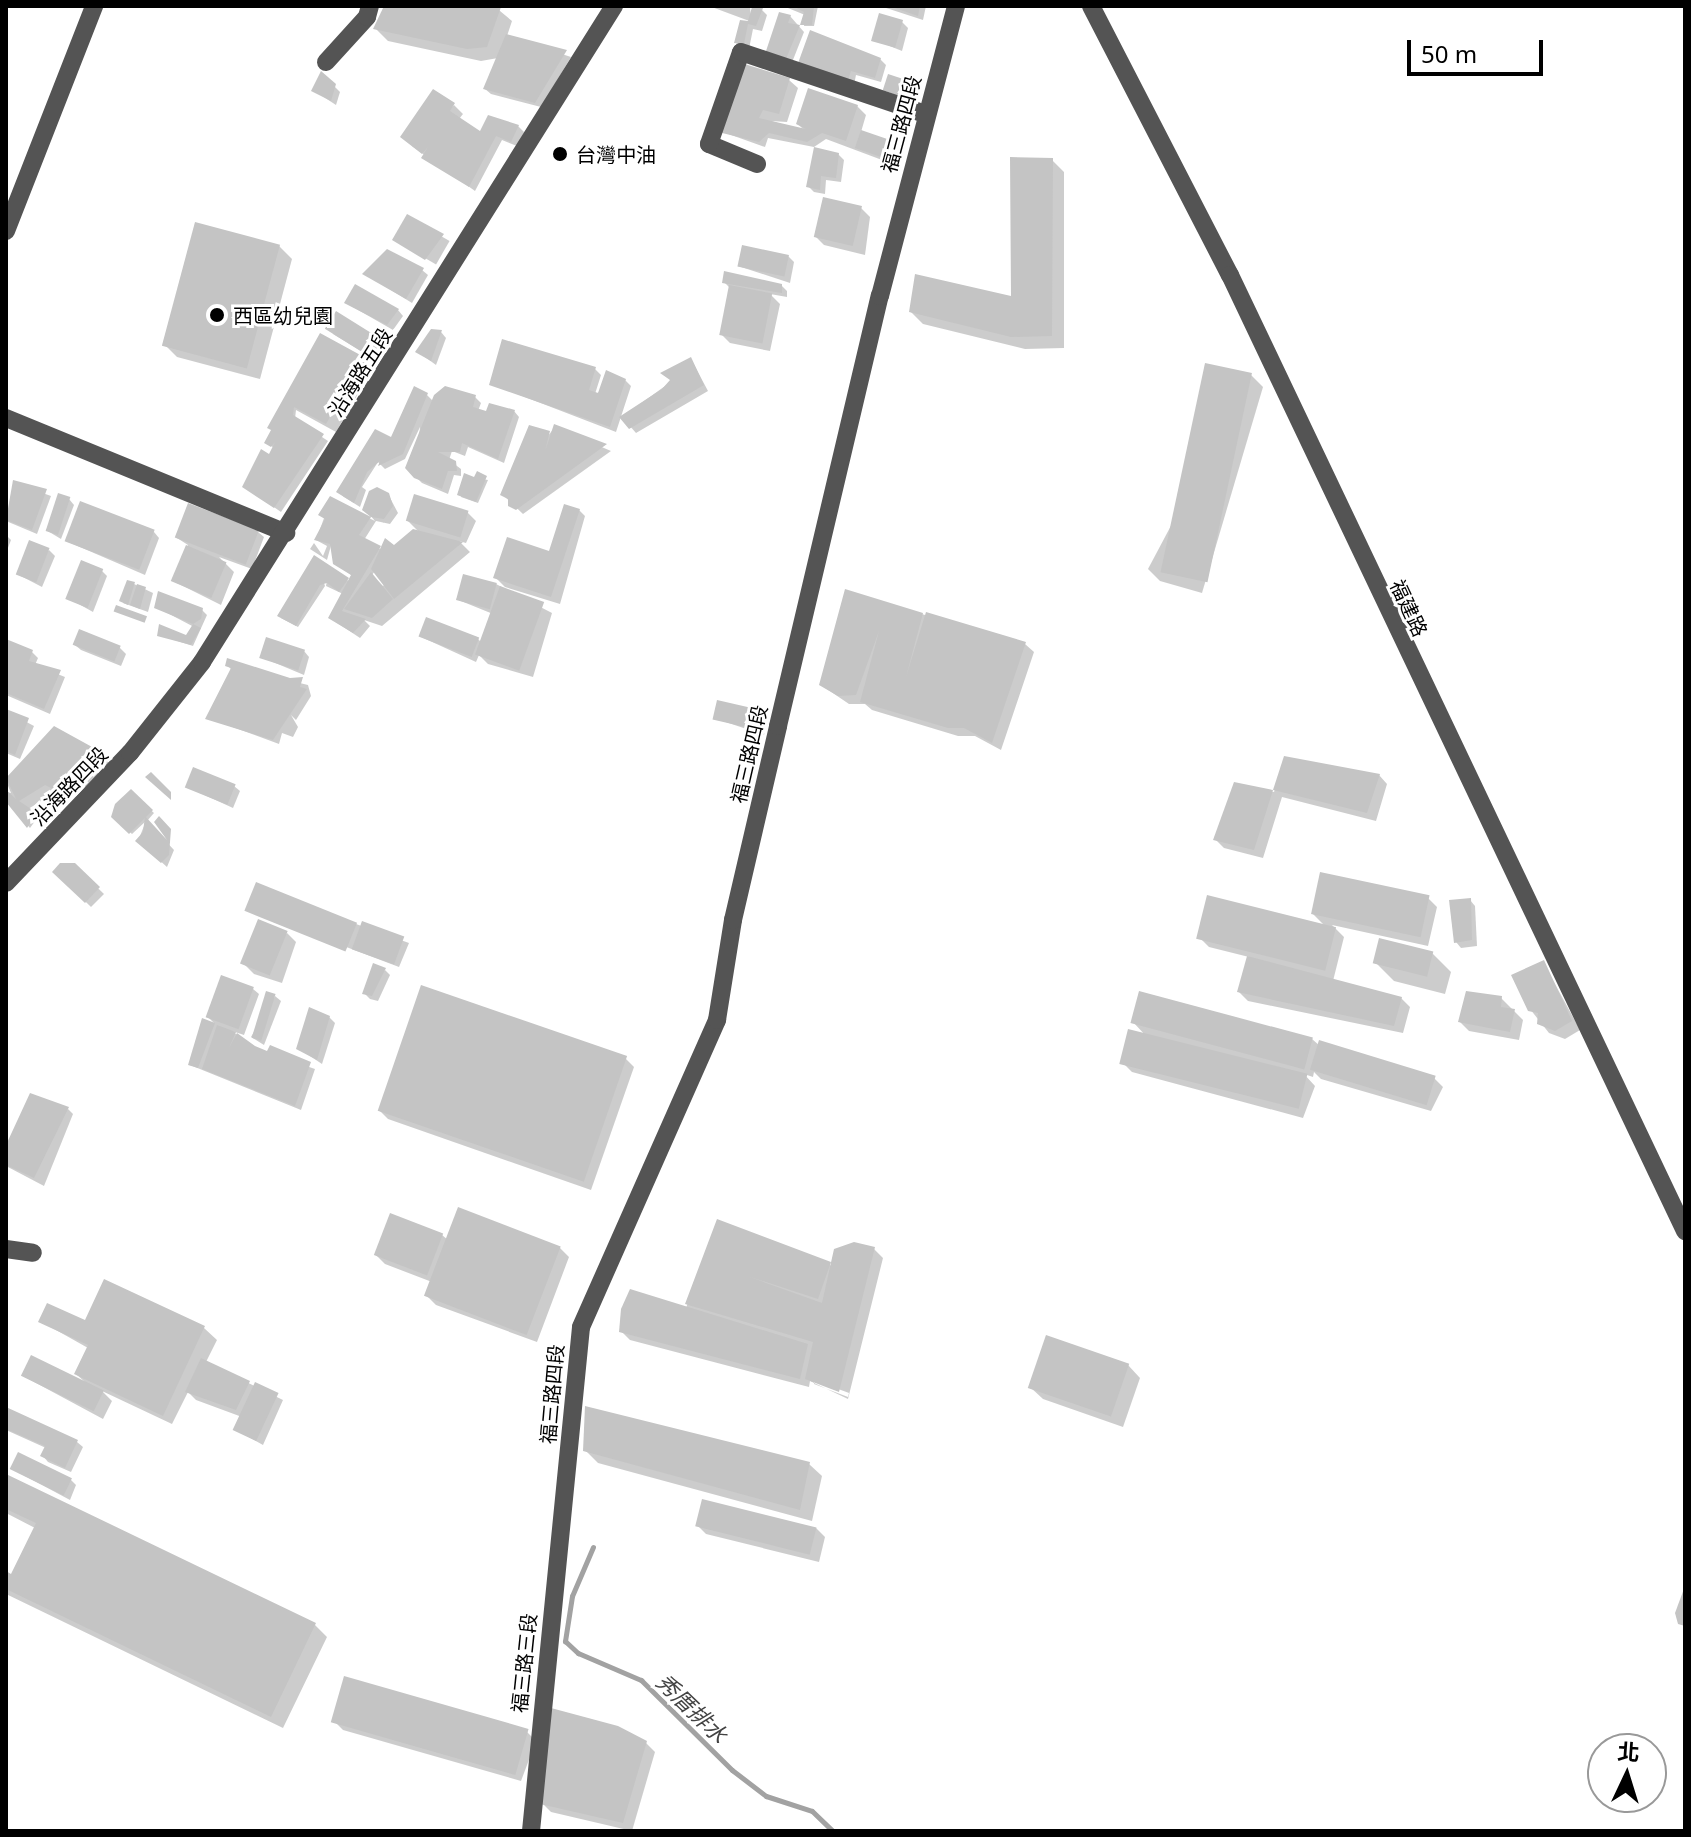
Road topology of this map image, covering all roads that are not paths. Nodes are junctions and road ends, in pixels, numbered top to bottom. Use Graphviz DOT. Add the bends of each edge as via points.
graph roads {
  1 [pos="94,6"];
  2 [pos="370,6"];
  3 [pos="614,6"];
  4 [pos="956,6"];
  5 [pos="1091,6"];
  6 [pos="326,62"];
  7 [pos="925,114"];
  8 [pos="757,164"];
  9 [pos="6,231"];
  10 [pos="6,418"];
  11 [pos="286,533"];
  12 [pos="130,753"];
  13 [pos="6,883"];
  14 [pos="1685,1231"];
  15 [pos="6,1249"];
  16 [pos="33,1253"];
  17 [pos="566,1500"];
  18 [pos="531,1831"];
  1 -- 9 [label="street"];
  2 -- 6 [label="street" via="367,17"];
  3 -- 11 [label="street, 沿海路五段"];
  4 -- 7 [label="street, 福三路四段"];
  5 -- 14 [label="street, 福建路" via="1230,275"];
  7 -- 8 [label="street" via="741,52 709,144"];
  7 -- 17 [label="street, 福三路四段" via="736,905 717,1020 581,1327"];
  10 -- 11 [label="street"];
  11 -- 12 [label="street, 沿海路五段" via="202,662"];
  12 -- 13 [label="street, 沿海路四段"];
  15 -- 16 [label="street"];
  17 -- 18 [label="street, 福三路三段"];
}
